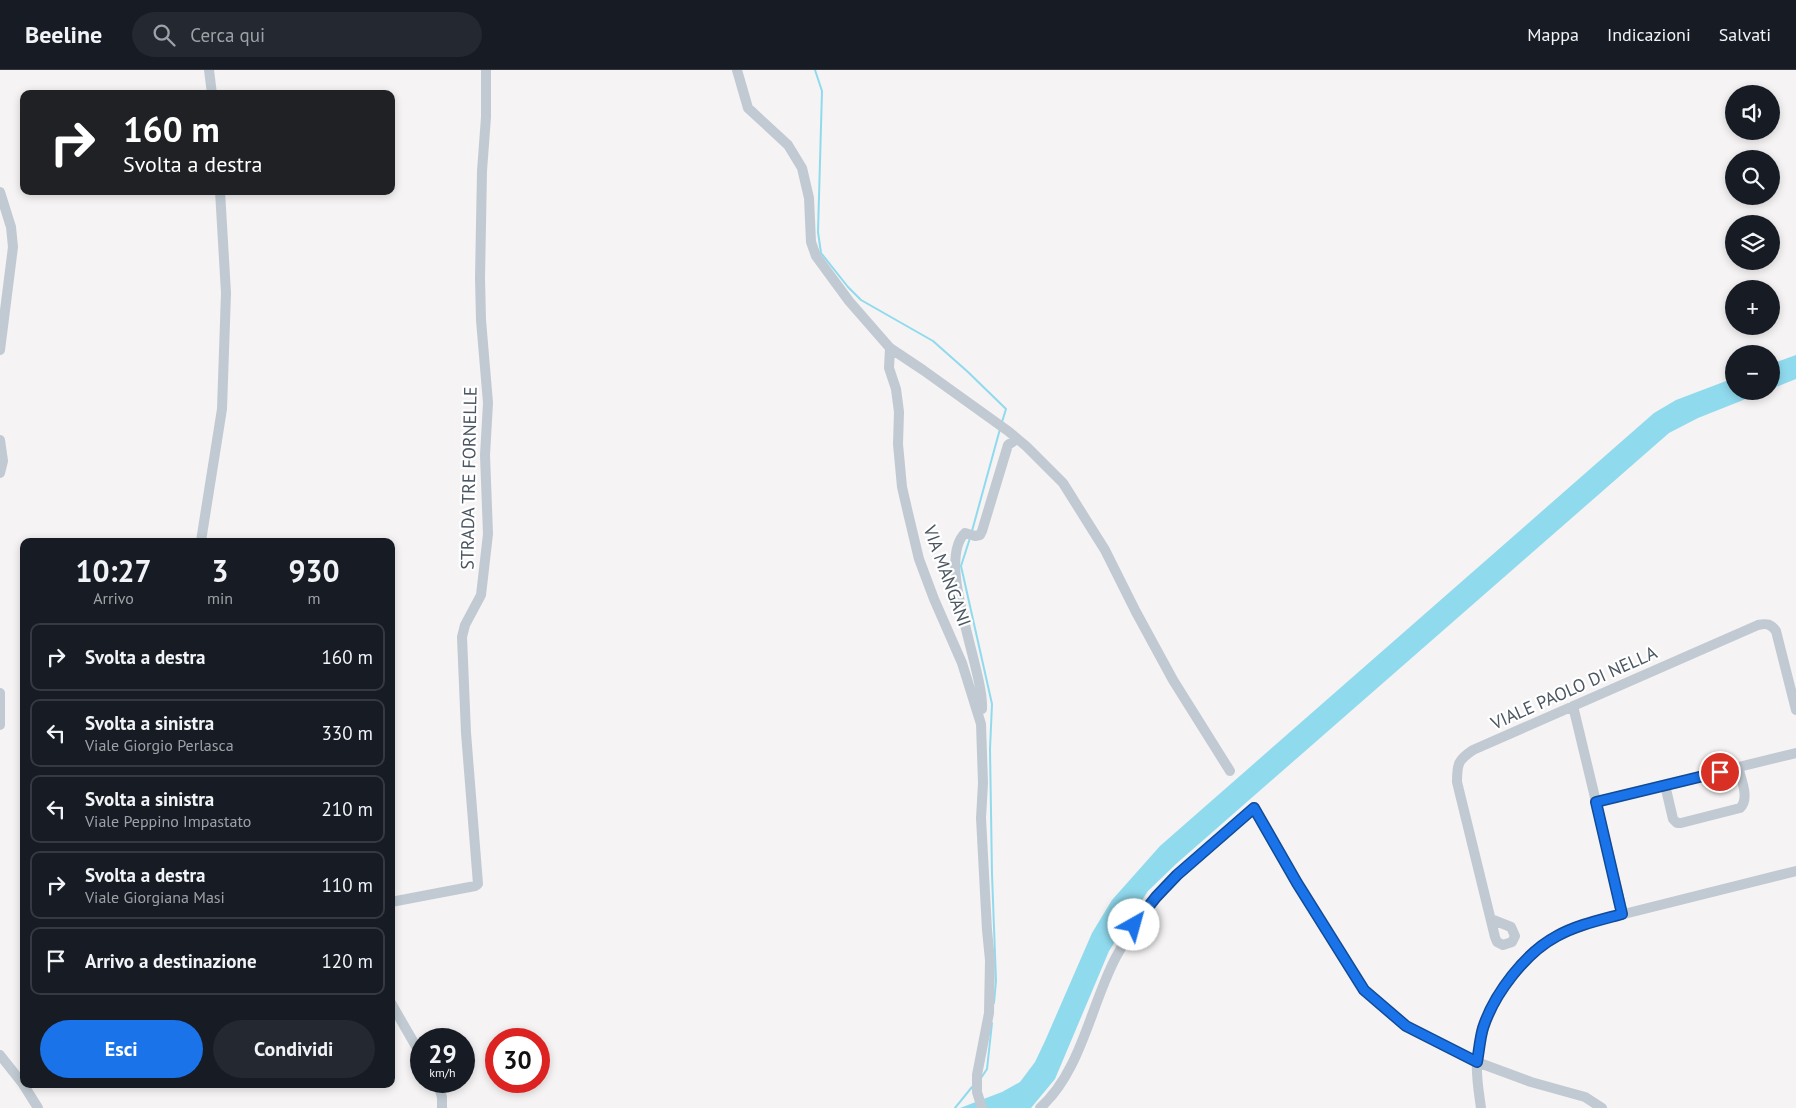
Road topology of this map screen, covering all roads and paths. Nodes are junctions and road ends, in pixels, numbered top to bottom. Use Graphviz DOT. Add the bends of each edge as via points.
graph roads {
  1 [pos="209,70"];
  2 [pos="486,70"];
  3 [pos="737,70"];
  4 [pos="212,90"];
  5 [pos="0,192"];
  6 [pos="220,195"];
  7 [pos="890,348"];
  8 [pos="0,350"];
  9 [pos="0,440"];
  10 [pos="1017,440"];
  11 [pos="0,473"];
  12 [pos="201,538"];
  13 [pos="0,693"];
  14 [pos="1573,706"];
  15 [pos="1796,710"];
  16 [pos="981,724"];
  17 [pos="0,725"];
  18 [pos="1796,753"];
  19 [pos="1738,768"];
  20 [pos="1230,771"];
  21 [pos="1665,785"];
  22 [pos="1596,802"];
  23 [pos="1796,871"];
  24 [pos="395,901"];
  25 [pos="1622,914"];
  26 [pos="1491,919"];
  27 [pos="395,1010"];
  28 [pos="410,1035"];
  29 [pos="0,1055"];
  30 [pos="1477,1062"];
  31 [pos="20,1080"];
  32 [pos="26,1088"];
  33 [pos="441,1093"];
  34 [pos="38,1108"];
  35 [pos="442,1108"];
  36 [pos="982,1108"];
  37 [pos="1040,1108"];
  38 [pos="1481,1108"];
  39 [pos="1602,1108"];
  1 -- 4 [label="street"];
  2 -- 24 [label="street, STRADA TRE FORNELLE" via="480,278 488,404 485,455 488,534 481,595 462,637 478,884"];
  3 -- 7 [label="street" via="748,108 788,145 802,168 809,198 811,242 816,256"];
  5 -- 8 [label="street" via="11,227 13,247"];
  6 -- 12 [label="street" via="226,293 222,409"];
  7 -- 10 [label="street"];
  7 -- 16 [label="street, VIA MANGANI" via="889,368 896,389 902,487 908,513 934,599 962,663"];
  9 -- 11 [label="street" via="3,461"];
  10 -- 16 [label="street" via="1008,445 982,531 980,535 961,537 956,563 957,586 982,705"];
  10 -- 20 [label="street" via="1062,483 1105,550 1173,680"];
  13 -- 17 [label="street"];
  14 -- 15 [label="street, VIALE PAOLO DI NELLA" via="1765,623 1776,631"];
  14 -- 22 [label="street"];
  14 -- 26 [label="street, VIALE PAOLO DI NELLA" via="1473,750 1462,757 1457,767 1457,782"];
  16 -- 36 [label="street, VIA MANGANI" via="981,818 990,960 989,1013 977,1075 977,1092"];
  18 -- 19 [label="street"];
  19 -- 21 [label="street"];
  19 -- 21 [label="street" via="1745,798 1740,808 1681,823 1674,819"];
  21 -- 22 [label="street"];
  22 -- 25 [label="street"];
  23 -- 25 [label="street"];
  25 -- 30 [label="street" via="1588,923 1556,937 1528,958 1501,991 1483,1027"];
  27 -- 28 [label="street"];
  29 -- 31 [label="street"];
  30 -- 37 [label="street" via="1406,1026 1364,990 1254,808 1177,875 1134,925 1115,958 1066,1078 1052,1098"];
  30 -- 38 [label="street"];
  30 -- 39 [label="street" via="1585,1097"];
  32 -- 34 [label="street"];
  33 -- 35 [label="street"];
}
